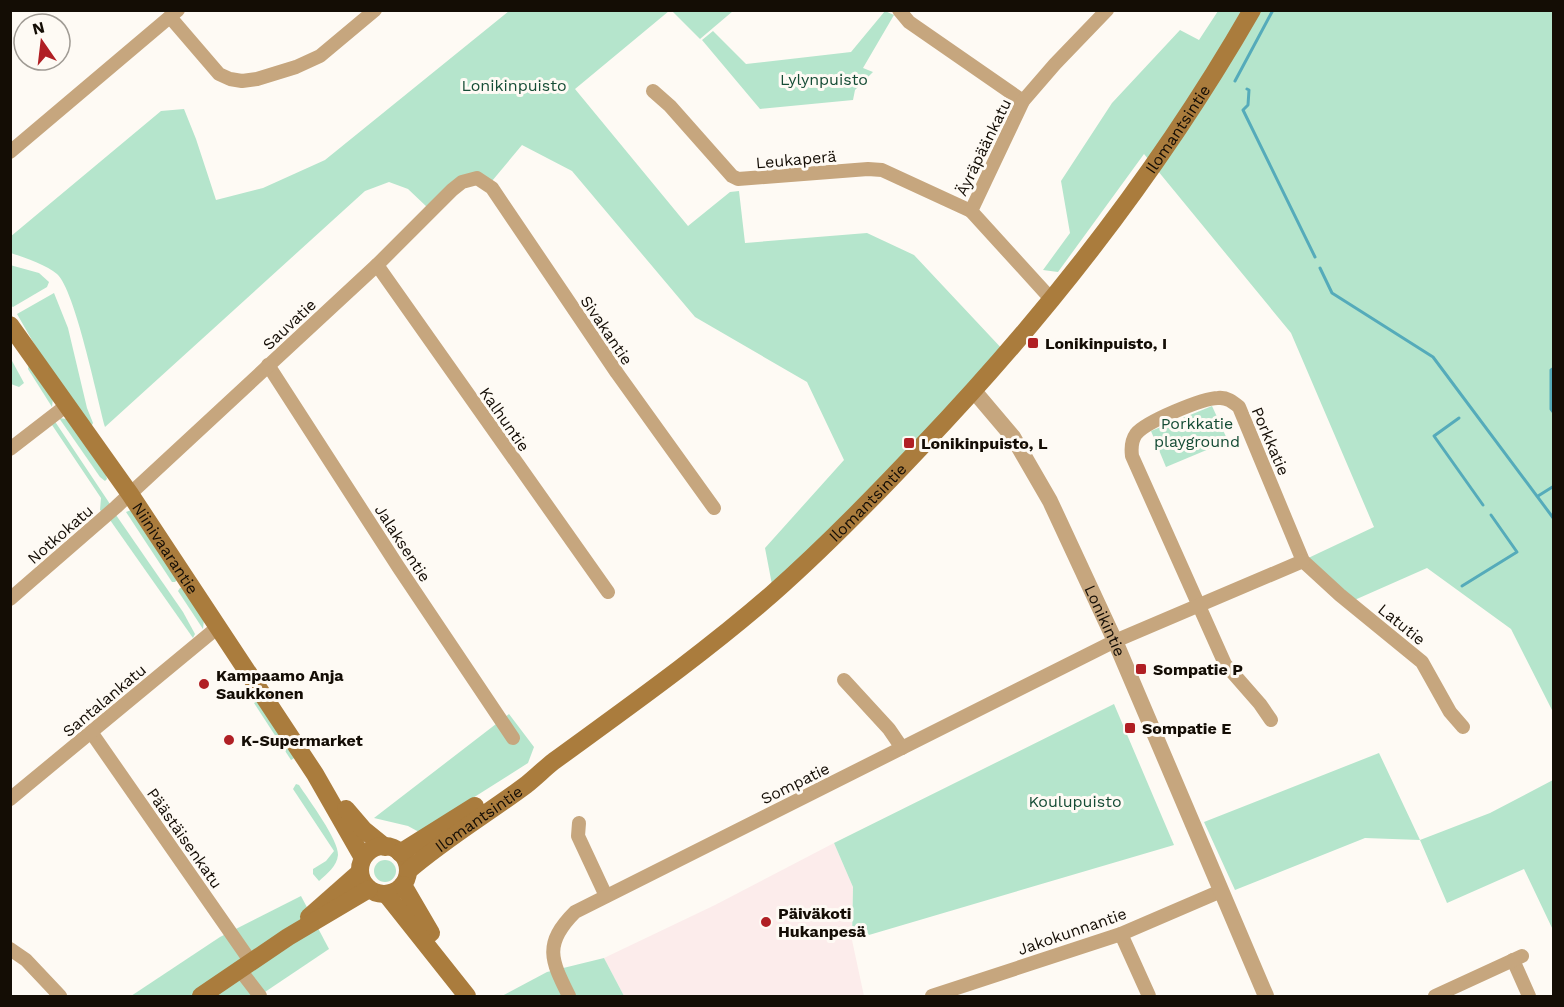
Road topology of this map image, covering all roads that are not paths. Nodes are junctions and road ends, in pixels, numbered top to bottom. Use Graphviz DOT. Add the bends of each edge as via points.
graph roads {
  1 [pos="375,10"];
  2 [pos="899,10"];
  3 [pos="1107,10"];
  4 [pos="1252,10"];
  5 [pos="174,14"];
  6 [pos="652,91"];
  7 [pos="1023,101"];
  8 [pos="10,152"];
  9 [pos="470,179"];
  10 [pos="971,211"];
  11 [pos="377,265"];
  12 [pos="1052,300"];
  13 [pos="10,325"];
  14 [pos="268,365"];
  15 [pos="974,391"];
  16 [pos="67,405"];
  17 [pos="10,449"];
  18 [pos="130,494"];
  19 [pos="714,508"];
  20 [pos="1303,561"];
  21 [pos="608,592"];
  22 [pos="10,599"];
  23 [pos="1198,605"];
  24 [pos="218,627"];
  25 [pos="1115,641"];
  26 [pos="844,680"];
  27 [pos="1271,720"];
  28 [pos="1463,727"];
  29 [pos="91,732"];
  30 [pos="513,738"];
  31 [pos="902,748"];
  32 [pos="550,764"];
  33 [pos="315,774"];
  34 [pos="10,799"];
  35 [pos="579,823"];
  36 [pos="393,850"];
  37 [pos="362,865"];
  38 [pos="405,878"];
  39 [pos="1221,891"];
  40 [pos="378,892"];
  41 [pos="606,896"];
  42 [pos="1120,934"];
  43 [pos="288,937"];
  44 [pos="10,949"];
  45 [pos="246,966"];
  46 [pos="60,996"];
  47 [pos="201,996"];
  48 [pos="260,996"];
  49 [pos="467,996"];
  50 [pos="570,996"];
  51 [pos="932,996"];
  52 [pos="1149,996"];
  53 [pos="1266,996"];
  54 [pos="1435,996"];
  55 [pos="1529,996"];
  1 -- 5 [label="street" via="320,56 272,75 242,81 219,74"];
  2 -- 7 [label="street" via="909,22"];
  3 -- 7 [label="street, Äyräpäänkatu"];
  4 -- 12 [label="main road, Ilomantsintie" via="1162,152"];
  5 -- 8 [label="street"];
  6 -- 10 [label="street, Leukaperä" via="738,179 882,170"];
  7 -- 10 [label="street, Äyräpäänkatu"];
  9 -- 11 [label="street, Sauvatie" via="452,190"];
  9 -- 19 [label="street, Sivakantie" via="477,178 492,188"];
  10 -- 12 [label="street, Äyräpäänkatu"];
  11 -- 14 [label="street, Sauvatie"];
  11 -- 21 [label="street, Kalhuntie"];
  12 -- 15 [label="main road, Ilomantsintie"];
  13 -- 16 [label="main road, Niinivaarantie"];
  14 -- 18 [label="street, Sauvatie"];
  14 -- 30 [label="street, Jalaksentie"];
  15 -- 25 [label="street, Lonikintie" via="1014,436 1050,501"];
  15 -- 32 [label="main road, Ilomantsintie" via="868,503 773,593 681,668"];
  16 -- 17 [label="street"];
  16 -- 18 [label="main road, Niinivaarantie"];
  18 -- 22 [label="street, Notkokatu"];
  18 -- 24 [label="main road, Niinivaarantie"];
  20 -- 23 [label="street"];
  20 -- 23 [label="street, Porkkatie" via="1239,407 1220,397 1206,399 1147,424 1137,432 1131,448"];
  20 -- 28 [label="street, Latutie" via="1422,662"];
  23 -- 25 [label="street"];
  23 -- 27 [label="street" via="1225,664"];
  24 -- 29 [label="street, Santalankatu"];
  24 -- 33 [label="main road, Niinivaarantie"];
  25 -- 31 [label="street, Sompatie"];
  25 -- 39 [label="street, Lonikintie"];
  26 -- 31 [label="street"];
  29 -- 34 [label="street, Santalankatu"];
  29 -- 45 [label="street, Päästäisenkatu"];
  31 -- 41 [label="street, Sompatie"];
  32 -- 36 [label="main road, Ilomantsintie"];
  32 -- 38 [label="main road, Ilomantsintie" via="471,822"];
  33 -- 36 [label="main road, Niinivaarantie" via="364,830"];
  33 -- 37 [label="main road, Niinivaarantie"];
  35 -- 41 [label="street" via="578,836"];
  36 -- 37 [label="main road" via="374,849"];
  36 -- 38 [label="main road" via="406,863"];
  37 -- 40 [label="main road" via="362,881"];
  37 -- 43 [label="main road"];
  38 -- 40 [label="main road" via="396,891"];
  38 -- 49 [label="main road"];
  39 -- 42 [label="street, Jakokunnantie"];
  39 -- 53 [label="street, Lonikintie"];
  40 -- 43 [label="main road"];
  40 -- 49 [label="main road"];
  41 -- 50 [label="street, Sompatie" via="575,912 563,924 553,945 555,968"];
  42 -- 51 [label="street, Jakokunnantie"];
  42 -- 52 [label="street"];
  43 -- 45 [label="main road"];
  44 -- 46 [label="street"];
  45 -- 47 [label="main road"];
  45 -- 48 [label="street, Päästäisenkatu"];
  54 -- 55 [label="street" via="1518,958"];
}
